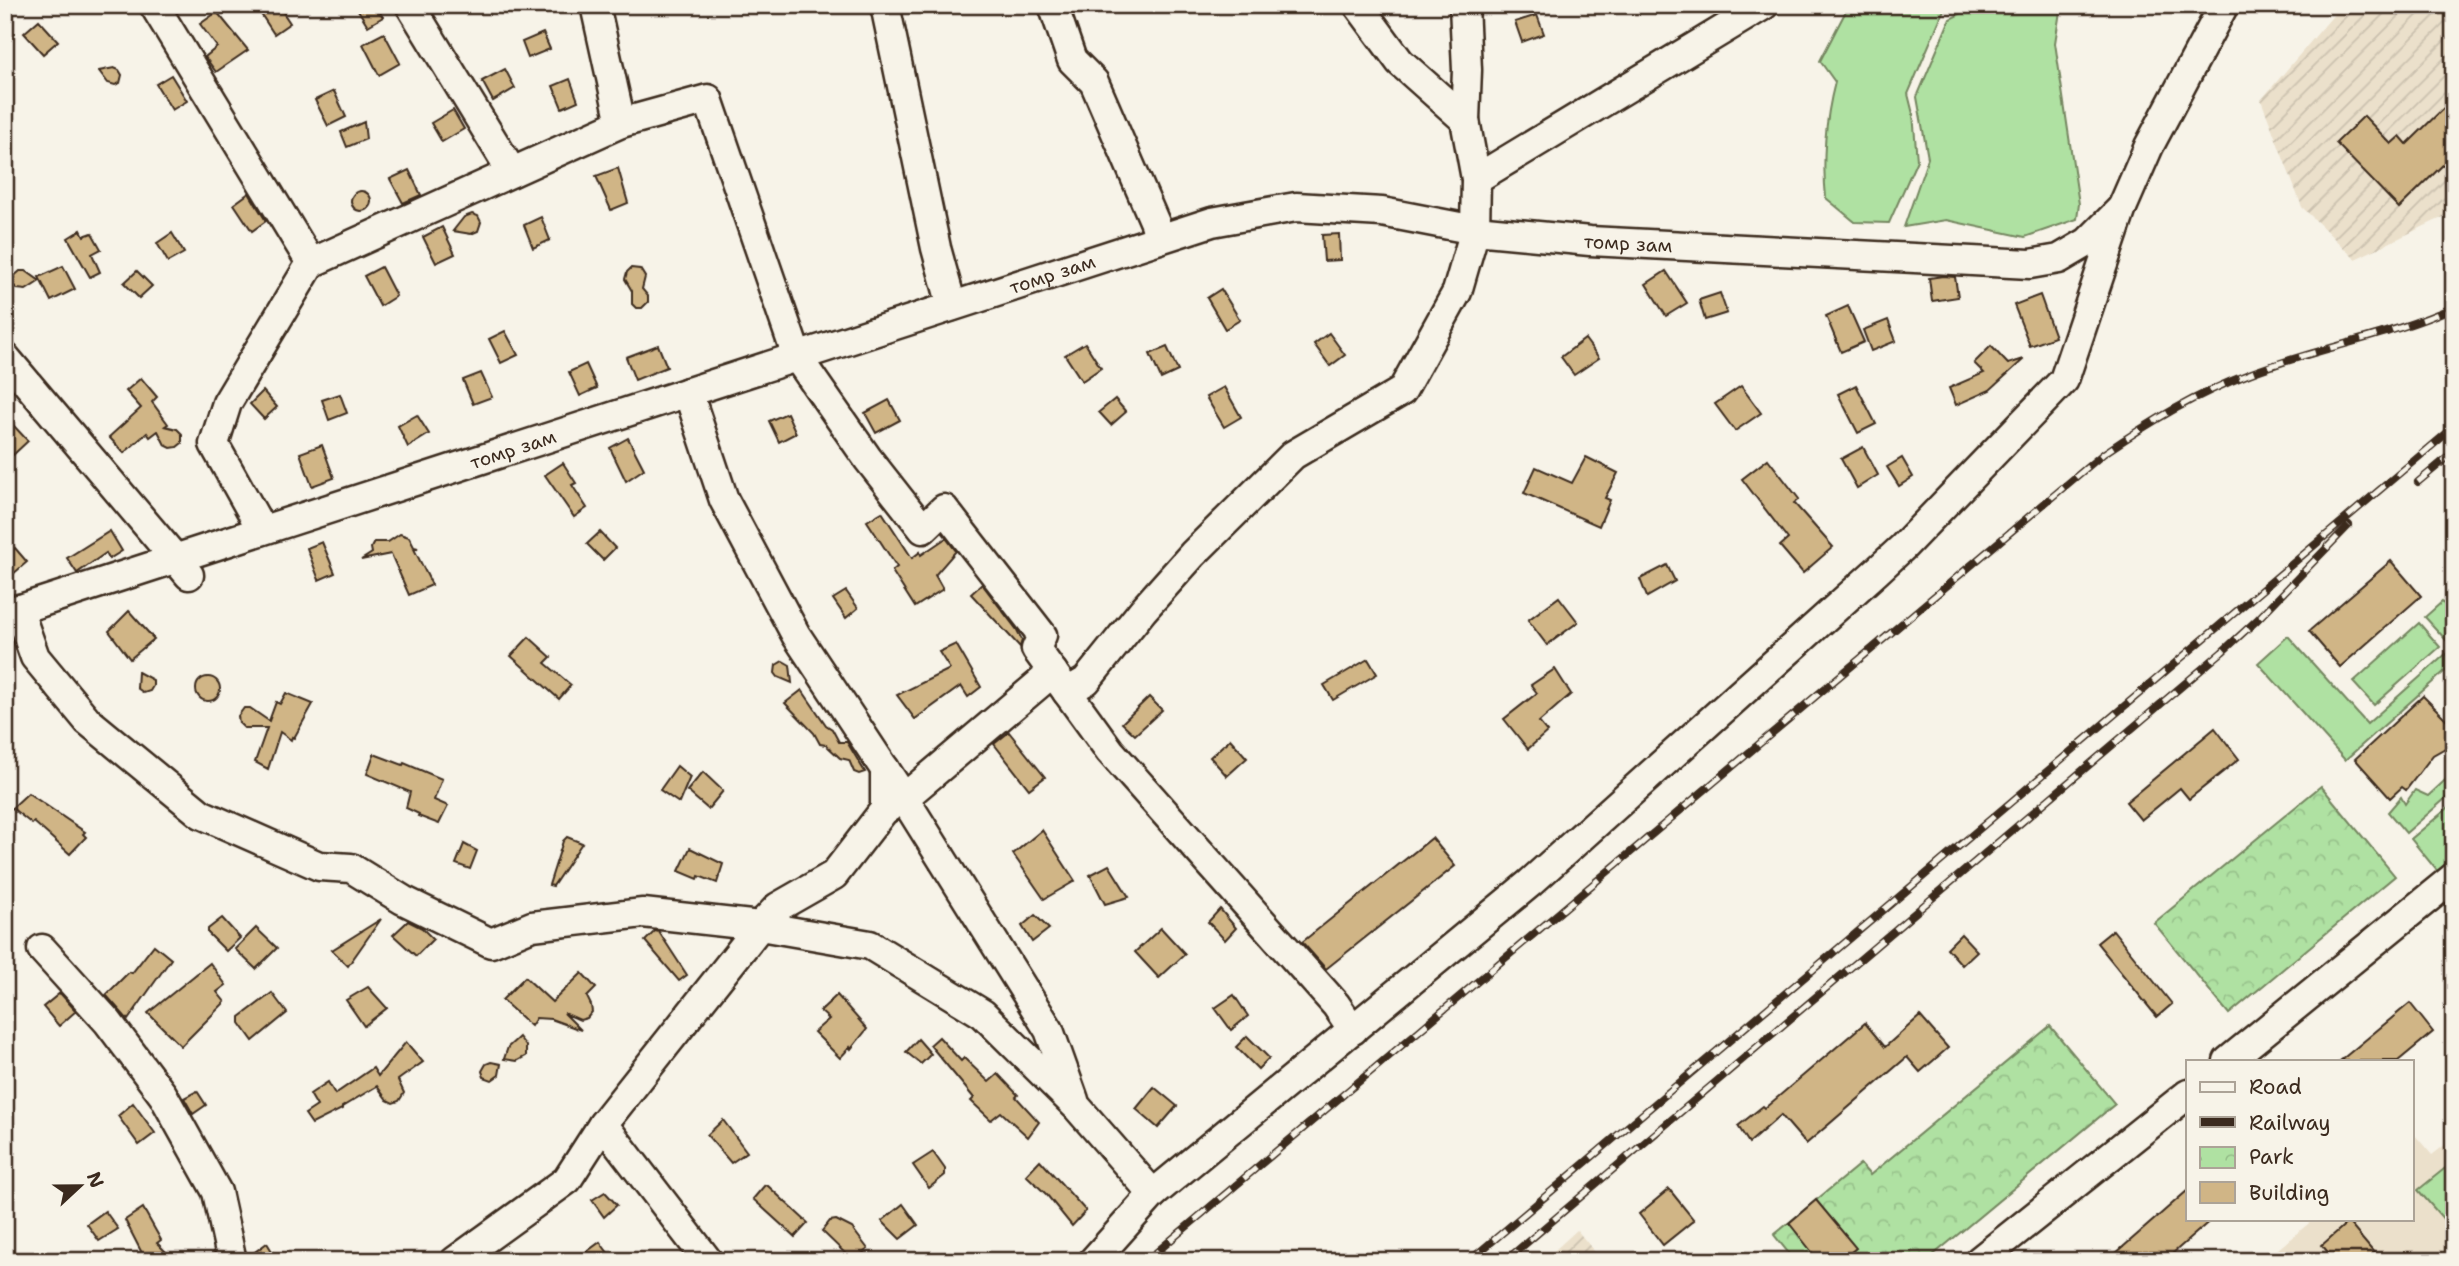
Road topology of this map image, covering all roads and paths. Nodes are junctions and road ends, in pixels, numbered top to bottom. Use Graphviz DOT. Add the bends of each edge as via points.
graph roads {
  1 [pos="154,5"];
  2 [pos="410,5"];
  3 [pos="595,5"];
  4 [pos="885,5"];
  5 [pos="1053,5"];
  6 [pos="1358,5"];
  7 [pos="1464,5"];
  8 [pos="2224,5"];
  9 [pos="1751,9"];
  10 [pos="1465,120"];
  11 [pos="621,123"];
  12 [pos="512,172"];
  13 [pos="1476,179"];
  14 [pos="2122,208"];
  15 [pos="1475,230"];
  16 [pos="1159,239"];
  17 [pos="311,263"];
  18 [pos="951,306"];
  19 [pos="797,356"];
  20 [pos="5,357"];
  21 [pos="688,392"];
  22 [pos="262,530"];
  23 [pos="181,567"];
  24 [pos="12,611"];
  25 [pos="1060,682"];
  26 [pos="895,804"];
  27 [pos="2454,877"];
  28 [pos="760,926"];
  29 [pos="42,949"];
  30 [pos="1353,1030"];
  31 [pos="2229,1060"];
  32 [pos="2186,1096"];
  33 [pos="1076,1106"];
  34 [pos="603,1124"];
  35 [pos="1153,1194"];
  36 [pos="232,1261"];
  37 [pos="455,1261"];
  38 [pos="708,1261"];
  39 [pos="1093,1261"];
  40 [pos="1979,1261"];
  1 -- 17 [label="street"];
  2 -- 12 [label="street"];
  3 -- 11 [label="street"];
  4 -- 18 [label="street"];
  5 -- 16 [label="street" via="1072,60 1094,82"];
  6 -- 10 [label="street" via="1400,62"];
  7 -- 10 [label="street"];
  8 -- 14 [label="street" via="2149,146"];
  9 -- 13 [label="street"];
  10 -- 13 [label="street"];
  11 -- 12 [label="street"];
  11 -- 19 [label="street" via="708,99"];
  12 -- 17 [label="street"];
  13 -- 15 [label="street"];
  14 -- 15 [label="street, томр зам" via="2088,242 2059,259 2030,264 1591,241"];
  14 -- 30 [label="street" via="2064,380 1895,555 1530,883"];
  15 -- 16 [label="street, томр зам" via="1382,212 1296,207 1212,222"];
  15 -- 25 [label="street" via="1457,292 1402,391 1293,455 1193,554 1086,681"];
  16 -- 18 [label="street, томр зам"];
  17 -- 22 [label="street" via="228,402 214,443"];
  18 -- 19 [label="street, томр зам"];
  19 -- 21 [label="street, томр зам"];
  19 -- 25 [label="street" via="923,530 944,509 1042,635 1036,649"];
  20 -- 23 [label="street"];
  21 -- 22 [label="street, томр зам"];
  21 -- 26 [label="street" via="724,500 796,635 885,769"];
  22 -- 23 [label="street, томр зам"];
  23 -- 24 [label="street, томр зам"];
  24 -- 28 [label="street" via="35,657 88,721 201,814 319,866 351,868 403,900 491,943 532,926 643,913"];
  25 -- 26 [label="street"];
  25 -- 30 [label="street" via="1110,751 1336,1005"];
  26 -- 28 [label="street" via="834,875 778,907"];
  26 -- 33 [label="street" via="1049,1030"];
  27 -- 31 [label="street"];
  28 -- 33 [label="street" via="870,945 983,1014"];
  28 -- 34 [label="street"];
  29 -- 36 [label="street" via="108,1022 163,1094 217,1192"];
  30 -- 35 [label="street"];
  32 -- 40 [label="street"];
  33 -- 35 [label="street"];
  34 -- 37 [label="street" via="567,1180"];
  34 -- 38 [label="street"];
  35 -- 39 [label="street"];
}
